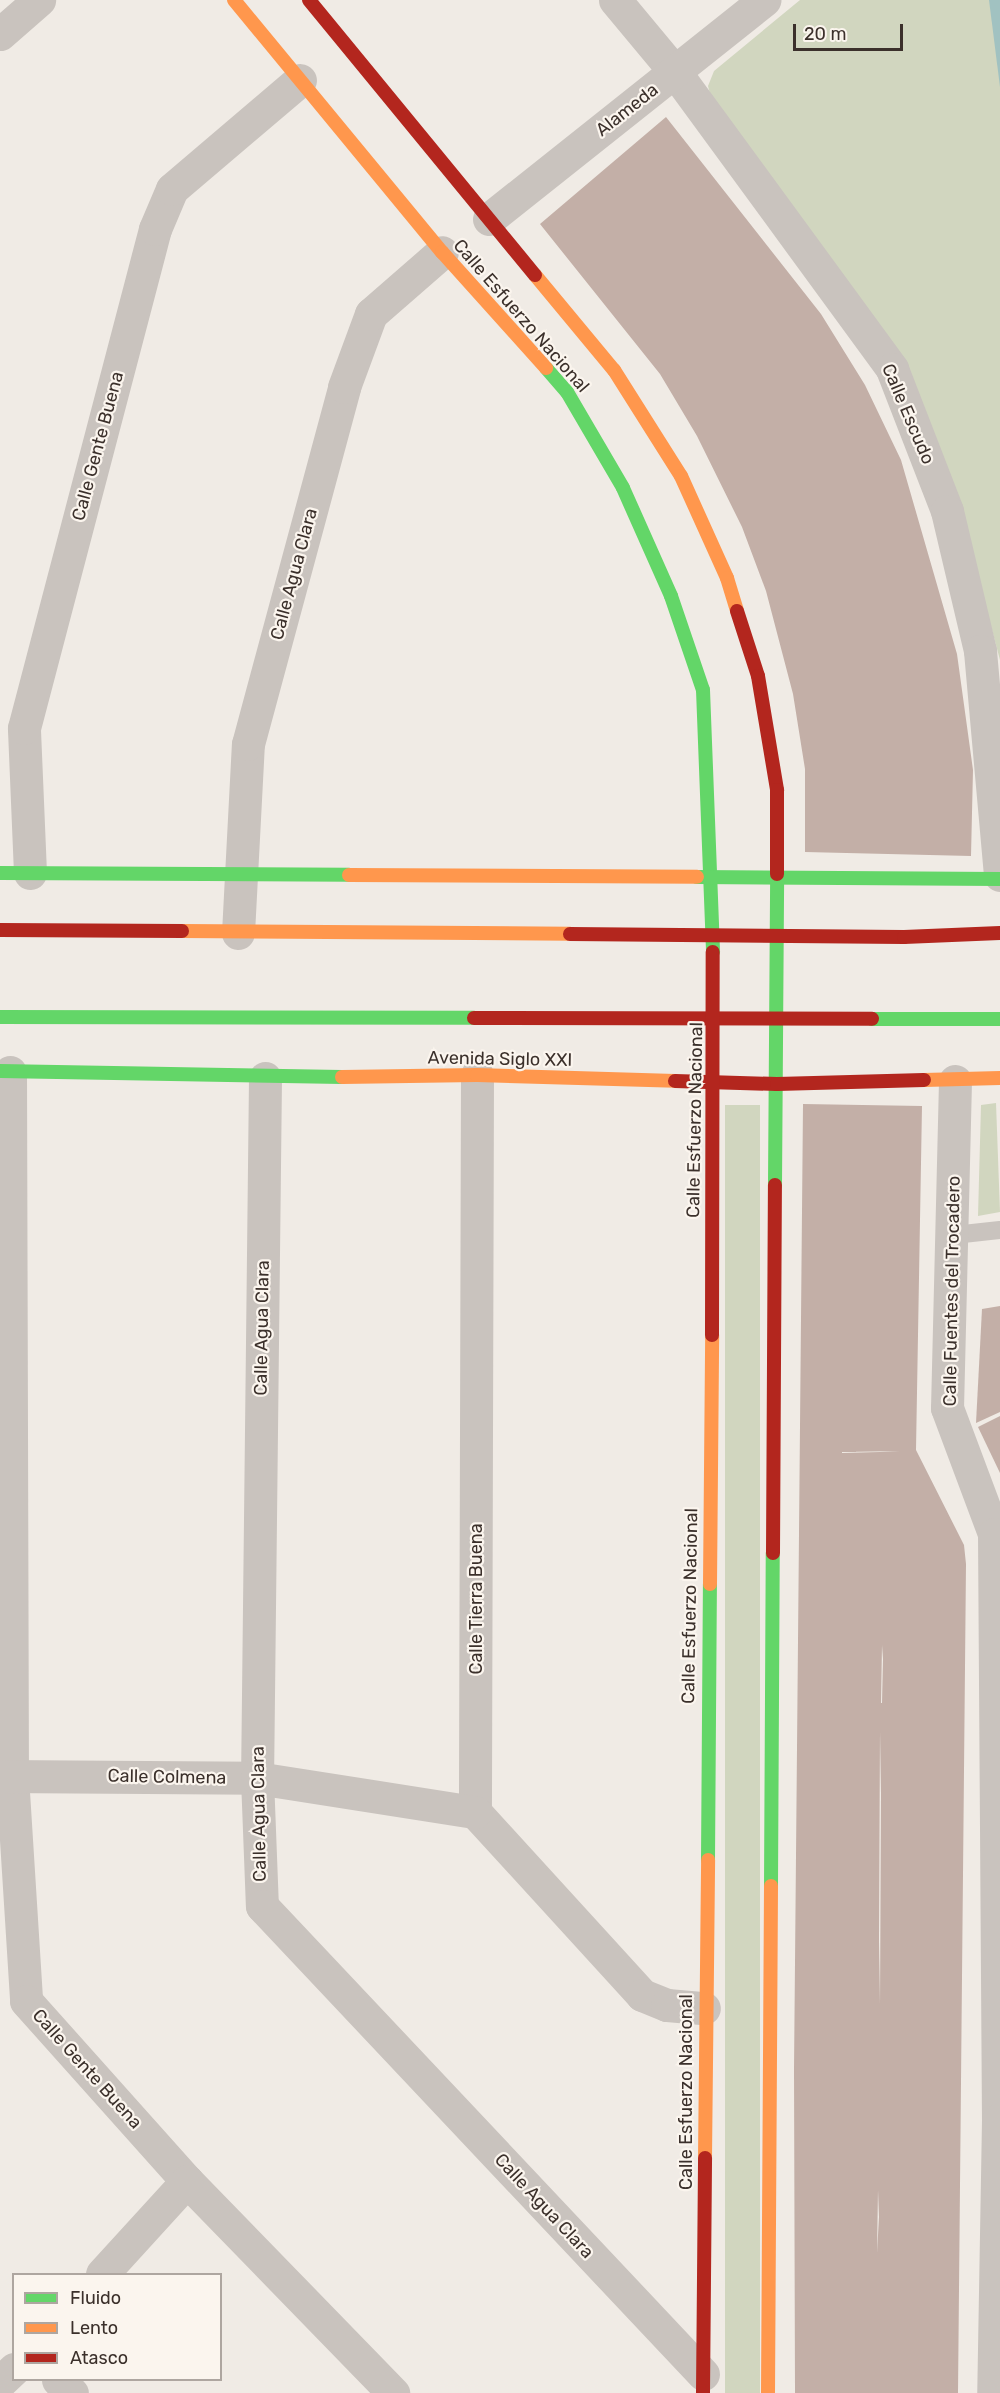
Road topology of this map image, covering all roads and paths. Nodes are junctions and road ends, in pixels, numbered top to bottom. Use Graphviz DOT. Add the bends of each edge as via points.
graph roads {
  1 [pos="39,0"];
  2 [pos="234,0"];
  3 [pos="309,0"];
  4 [pos="615,0"];
  5 [pos="764,0"];
  6 [pos="0,34"];
  7 [pos="675,72"];
  8 [pos="300,80"];
  9 [pos="489,219"];
  10 [pos="442,252"];
  11 [pos="15,873"];
  12 [pos="238,875"];
  13 [pos="1000,877"];
  14 [pos="711,879"];
  15 [pos="777,880"];
  16 [pos="0,930"];
  17 [pos="238,933"];
  18 [pos="1000,933"];
  19 [pos="711,936"];
  20 [pos="776,937"];
  21 [pos="0,1017"];
  22 [pos="715,1017"];
  23 [pos="778,1018"];
  24 [pos="1000,1019"];
  25 [pos="5,1072"];
  26 [pos="477,1075"];
  27 [pos="265,1078"];
  28 [pos="1000,1078"];
  29 [pos="955,1081"];
  30 [pos="713,1083"];
  31 [pos="777,1084"];
  32 [pos="1000,1230"];
  33 [pos="954,1235"];
  34 [pos="997,1533"];
  35 [pos="998,1735"];
  36 [pos="6,1776"];
  37 [pos="256,1778"];
  38 [pos="475,1812"];
  39 [pos="704,2008"];
  40 [pos="999,2120"];
  41 [pos="187,2181"];
  42 [pos="103,2273"];
  43 [pos="12,2371"];
  44 [pos="60,2381"];
  45 [pos="0,2382"];
  46 [pos="703,2384"];
  47 [pos="72,2393"];
  48 [pos="393,2393"];
  49 [pos="768,2393"];
  50 [pos="993,2393"];
  1 -- 6 [label="street"];
  2 -- 8 [label="main road, Calle Esfuerzo Nacional"];
  3 -- 9 [label="main road, Calle Esfuerzo Nacional"];
  4 -- 7 [label="street, Calle Escudo"];
  5 -- 7 [label="street, Alameda"];
  7 -- 9 [label="street, Alameda"];
  7 -- 13 [label="street, Calle Escudo" via="892,369 947,511 980,651"];
  8 -- 10 [label="main road, Calle Esfuerzo Nacional"];
  8 -- 11 [label="street, Calle Gente Buena" via="172,189 155,229 24,728"];
  9 -- 15 [label="main road, Calle Esfuerzo Nacional" via="614,370 681,476 727,578 758,676 777,790"];
  10 -- 12 [label="street, Calle Agua Clara" via="371,315 344,387 248,744"];
  10 -- 14 [label="main road, Calle Esfuerzo Nacional" via="567,392 623,488 671,596 703,690"];
  11 -- 12 [label="main road"];
  12 -- 14 [label="main road"];
  12 -- 17 [label="street, Calle Agua Clara"];
  13 -- 15 [label="main road"];
  14 -- 15 [label="main road"];
  14 -- 19 [label="main road, Calle Esfuerzo Nacional"];
  15 -- 20 [label="main road, Calle Esfuerzo Nacional"];
  16 -- 17 [label="main road"];
  17 -- 19 [label="main road"];
  18 -- 20 [label="main road"];
  19 -- 20 [label="main road"];
  19 -- 22 [label="main road, Calle Esfuerzo Nacional"];
  20 -- 23 [label="main road, Calle Esfuerzo Nacional"];
  21 -- 22 [label="main road"];
  22 -- 23 [label="main road"];
  22 -- 30 [label="main road, Calle Esfuerzo Nacional"];
  23 -- 24 [label="main road"];
  23 -- 31 [label="main road, Calle Esfuerzo Nacional"];
  25 -- 27 [label="main road, Avenida Siglo XXI"];
  25 -- 36 [label="street, Calle Gente Buena"];
  26 -- 27 [label="main road, Avenida Siglo XXI"];
  26 -- 30 [label="main road, Avenida Siglo XXI"];
  26 -- 38 [label="street, Calle Tierra Buena"];
  27 -- 37 [label="street, Calle Agua Clara"];
  28 -- 29 [label="main road, Avenida Siglo XXI"];
  29 -- 31 [label="main road, Avenida Siglo XXI"];
  29 -- 33 [label="street, Calle Fuentes del Trocadero"];
  30 -- 31 [label="main road, Avenida Siglo XXI"];
  30 -- 39 [label="main road, Calle Esfuerzo Nacional"];
  31 -- 49 [label="main road, Calle Esfuerzo Nacional"];
  32 -- 33 [label="lane"];
  33 -- 34 [label="street, Calle Fuentes del Trocadero" via="947,1407"];
  34 -- 35 [label="street, Calle Fuentes del Trocadero"];
  35 -- 40 [label="street, Calle Fuentes del Trocadero"];
  36 -- 37 [label="street, Calle Colmena"];
  36 -- 41 [label="street, Calle Gente Buena" via="26,2001"];
  37 -- 38 [label="street, Calle Colmena"];
  37 -- 46 [label="street, Calle Agua Clara" via="262,1906"];
  38 -- 39 [label="street" via="642,1995 667,2005"];
  39 -- 46 [label="main road, Calle Esfuerzo Nacional"];
  40 -- 50 [label="street, Calle Fuentes del Trocadero"];
  41 -- 42 [label="street"];
  41 -- 48 [label="street, Calle Gente Buena"];
  43 -- 45 [label="street"];
  44 -- 47 [label="street"];
}
